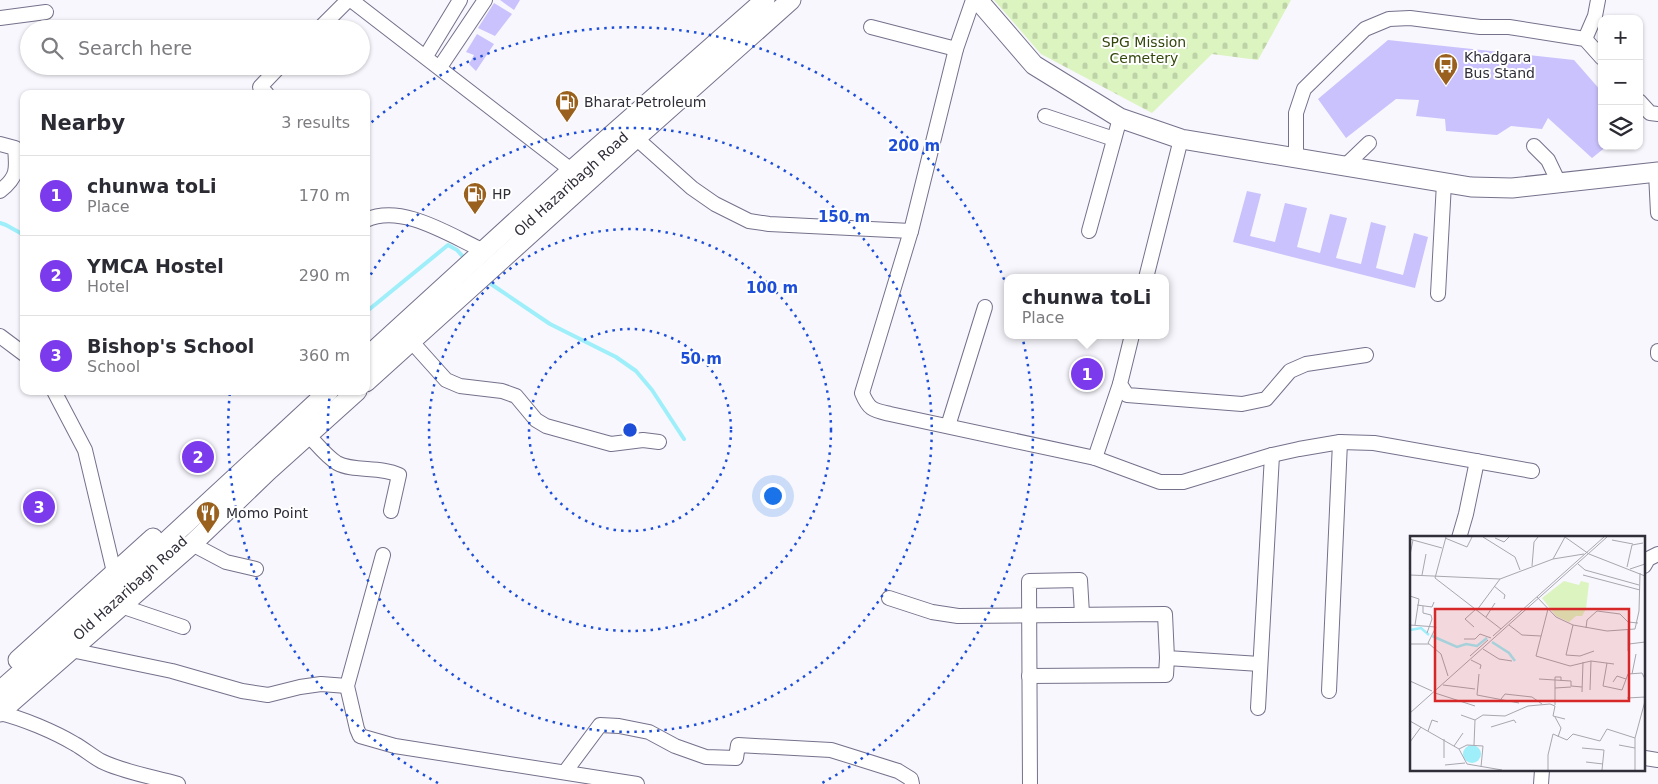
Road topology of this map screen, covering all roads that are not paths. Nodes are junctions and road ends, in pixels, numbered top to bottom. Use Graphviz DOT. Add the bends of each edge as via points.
graph roads {
  1 [pos="460,0"];
  2 [pos="484,0"];
  3 [pos="751,0"];
  4 [pos="765,0"];
  5 [pos="778,0"];
  6 [pos="791,0"];
  7 [pos="973,0"];
  8 [pos="978,0"];
  9 [pos="1598,0"];
  10 [pos="357,2"];
  11 [pos="46,12"];
  12 [pos="0,18"];
  13 [pos="331,20"];
  14 [pos="871,27"];
  15 [pos="1585,39"];
  16 [pos="956,49"];
  17 [pos="1598,54"];
  18 [pos="426,56"];
  19 [pos="440,67"];
  20 [pos="271,75"];
  21 [pos="264,90"];
  22 [pos="1643,105"];
  23 [pos="1658,114"];
  24 [pos="1045,116"];
  25 [pos="1120,118"];
  26 [pos="636,138"];
  27 [pos="1114,139"];
  28 [pos="1181,139"];
  29 [pos="1369,143"];
  30 [pos="0,144"];
  31 [pos="1534,146"];
  32 [pos="1296,158"];
  33 [pos="566,166"];
  34 [pos="1345,166"];
  35 [pos="1657,172"];
  36 [pos="1444,183"];
  37 [pos="1559,183"];
  38 [pos="11,185"];
  39 [pos="1658,213"];
  40 [pos="370,218"];
  41 [pos="911,230"];
  42 [pos="1089,232"];
  43 [pos="474,266"];
  44 [pos="1147,274"];
  45 [pos="1438,294"];
  46 [pos="985,307"];
  47 [pos="0,336"];
  48 [pos="1131,339"];
  49 [pos="411,341"];
  50 [pos="370,343"];
  51 [pos="20,351"];
  52 [pos="370,355"];
  53 [pos="1366,355"];
  54 [pos="370,368"];
  55 [pos="370,378"];
  56 [pos="1120,384"];
  57 [pos="56,395"];
  58 [pos="313,395"];
  59 [pos="325,395"];
  60 [pos="341,395"];
  61 [pos="352,395"];
  62 [pos="948,426"];
  63 [pos="308,435"];
  64 [pos="659,442"];
  65 [pos="1340,442"];
  66 [pos="1272,455"];
  67 [pos="1095,458"];
  68 [pos="1477,461"];
  69 [pos="1532,471"];
  70 [pos="391,511"];
  71 [pos="1460,536"];
  72 [pos="192,544"];
  73 [pos="1658,554"];
  74 [pos="383,555"];
  75 [pos="1646,562"];
  76 [pos="256,569"];
  77 [pos="114,572"];
  78 [pos="889,598"];
  79 [pos="121,606"];
  80 [pos="1082,614"];
  81 [pos="1028,615"];
  82 [pos="183,627"];
  83 [pos="71,650"];
  84 [pos="1167,658"];
  85 [pos="1260,664"];
  86 [pos="0,676"];
  87 [pos="1029,676"];
  88 [pos="347,686"];
  89 [pos="0,691"];
  90 [pos="1329,692"];
  91 [pos="0,702"];
  92 [pos="1258,708"];
  93 [pos="0,713"];
  94 [pos="565,772"];
  95 [pos="178,784"];
  96 [pos="637,784"];
  97 [pos="912,784"];
  98 [pos="1030,784"];
  1 -- 18 [label="street"];
  2 -- 19 [label="street"];
  3 -- 33 [label="street"];
  4 -- 43 [label="street, Old Hazaribagh Road" via="572,170"];
  5 -- 43 [label="street, Old Hazaribagh Road"];
  6 -- 26 [label="street"];
  7 -- 16 [label="street"];
  8 -- 25 [label="street" via="1034,65"];
  9 -- 15 [label="street"];
  10 -- 13 [label="street"];
  10 -- 18 [label="street"];
  11 -- 12 [label="street"];
  14 -- 16 [label="street"];
  15 -- 17 [label="street"];
  15 -- 32 [label="street" via="1509,27 1389,19 1365,29 1304,89 1296,112"];
  16 -- 41 [label="street"];
  18 -- 19 [label="street"];
  19 -- 33 [label="street"];
  20 -- 21 [label="street" via="260,86"];
  22 -- 23 [label="street" via="1650,113"];
  24 -- 27 [label="street"];
  25 -- 27 [label="street"];
  25 -- 28 [label="street"];
  26 -- 41 [label="street" via="692,188 749,221"];
  26 -- 43 [label="street"];
  27 -- 42 [label="street"];
  28 -- 32 [label="street"];
  28 -- 44 [label="street"];
  29 -- 34 [label="street"];
  30 -- 38 [label="street" via="15,148 17,170"];
  31 -- 37 [label="street" via="1548,160"];
  32 -- 34 [label="street"];
  33 -- 43 [label="street"];
  34 -- 36 [label="street"];
  35 -- 37 [label="street"];
  35 -- 39 [label="street"];
  36 -- 37 [label="street" via="1512,188"];
  36 -- 45 [label="street"];
  40 -- 43 [label="street" via="389,215 417,220"];
  41 -- 62 [label="street" via="862,393 867,404 876,411"];
  43 -- 49 [label="street"];
  43 -- 50 [label="street"];
  43 -- 52 [label="street, Old Hazaribagh Road"];
  43 -- 54 [label="street, Old Hazaribagh Road"];
  46 -- 62 [label="street"];
  47 -- 51 [label="street"];
  48 -- 56 [label="street"];
  49 -- 55 [label="street"];
  49 -- 64 [label="street" via="446,380 460,386 516,396 536,420 546,426 611,444 633,440"];
  53 -- 56 [label="street" via="1306,364 1290,371 1266,399 1242,404 1127,395"];
  56 -- 67 [label="street"];
  57 -- 77 [label="street" via="85,450"];
  58 -- 77 [label="street"];
  59 -- 89 [label="street, Old Hazaribagh Road"];
  60 -- 91 [label="street, Old Hazaribagh Road" via="112,606"];
  61 -- 63 [label="street"];
  62 -- 67 [label="street"];
  63 -- 70 [label="street" via="337,462 389,470 399,475"];
  63 -- 72 [label="street"];
  65 -- 66 [label="street"];
  65 -- 68 [label="street" via="1374,443"];
  65 -- 90 [label="street"];
  66 -- 67 [label="street" via="1172,483 1146,478"];
  66 -- 85 [label="street"];
  68 -- 69 [label="street"];
  68 -- 71 [label="street"];
  72 -- 76 [label="street" via="226,562"];
  72 -- 79 [label="street"];
  73 -- 75 [label="street"];
  74 -- 88 [label="street"];
  77 -- 86 [label="street"];
  78 -- 81 [label="street" via="932,612 958,616"];
  79 -- 82 [label="street"];
  79 -- 83 [label="street"];
  80 -- 81 [label="street"];
  80 -- 81 [label="street" via="1080,580 1046,580 1029,581"];
  80 -- 84 [label="street" via="1165,614"];
  81 -- 87 [label="street"];
  83 -- 88 [label="street" via="172,671 242,691 268,694 321,684"];
  83 -- 93 [label="street"];
  84 -- 85 [label="street"];
  84 -- 87 [label="street" via="1166,675"];
  85 -- 92 [label="street"];
  87 -- 98 [label="street"];
  88 -- 94 [label="street" via="360,736 395,746"];
  93 -- 95 [label="street" via="17,717 74,743 116,767"];
  94 -- 96 [label="street"];
  94 -- 97 [label="street" via="600,725 649,732 706,757 736,758 738,745 831,750 898,771 911,779"];
}
